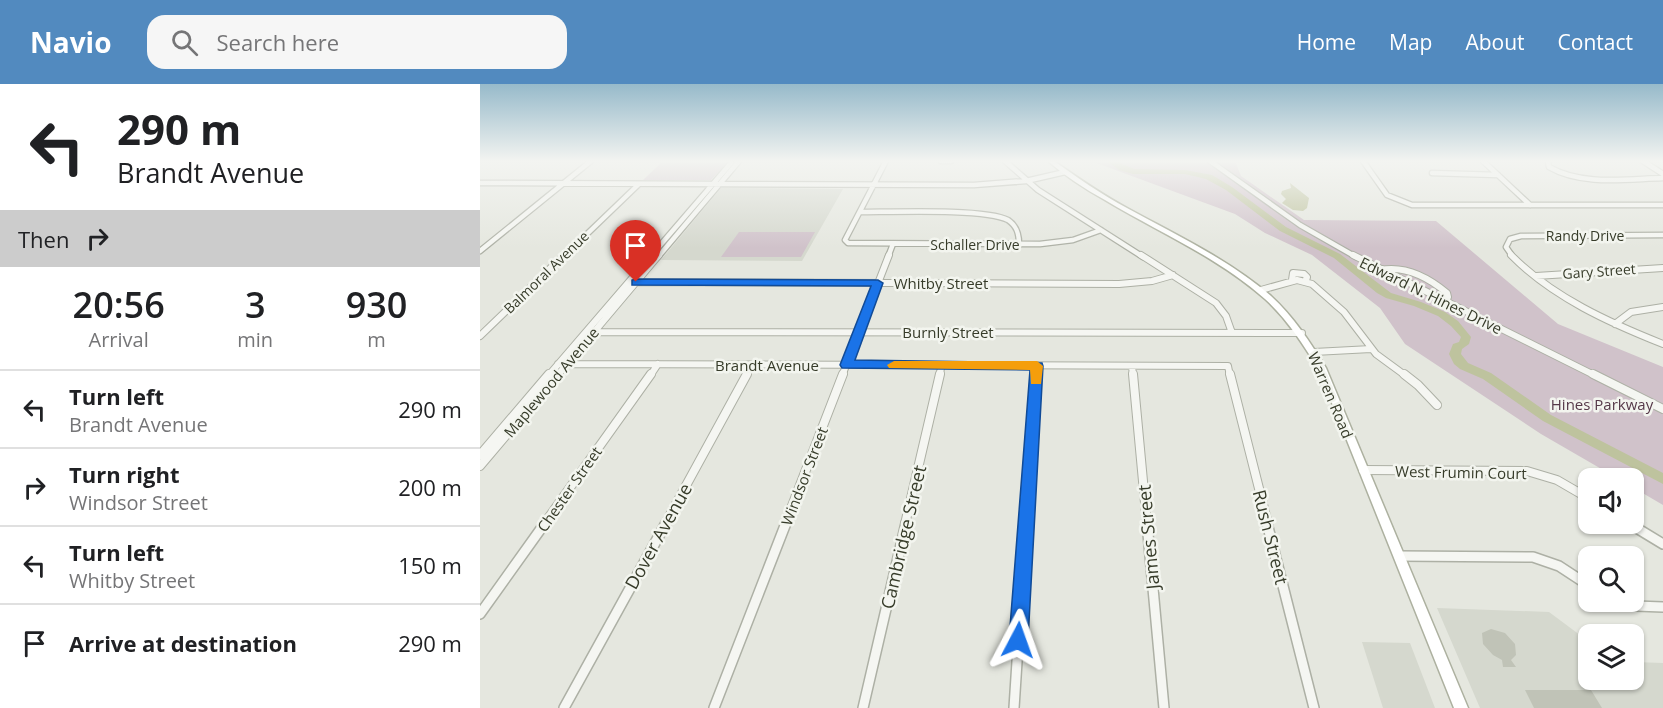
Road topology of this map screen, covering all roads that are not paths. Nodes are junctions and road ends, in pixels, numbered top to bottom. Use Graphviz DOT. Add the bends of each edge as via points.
graph roads {
  1 [pos="554,190"];
  2 [pos="633,190"];
  3 [pos="711,190"];
  4 [pos="871,190"];
  5 [pos="1040,190"];
  6 [pos="1096,190"];
  7 [pos="1251,190"];
  8 [pos="1381,190"];
  9 [pos="1514,190"];
  10 [pos="1530,205"];
  11 [pos="1663,205"];
  12 [pos="860,212"];
  13 [pos="1101,230"];
  14 [pos="1663,235"];
  15 [pos="893,244"];
  16 [pos="1019,244"];
  17 [pos="480,251"];
  18 [pos="1663,268"];
  19 [pos="1380,270"];
  20 [pos="1173,275"];
  21 [pos="1536,276"];
  22 [pos="632,282"];
  23 [pos="878,283"];
  24 [pos="1261,290"];
  25 [pos="1445,302"];
  26 [pos="1663,307"];
  27 [pos="1615,324"];
  28 [pos="586,332"];
  29 [pos="594,332"];
  30 [pos="859,332"];
  31 [pos="1232,333"];
  32 [pos="1302,333"];
  33 [pos="480,336"];
  34 [pos="1663,344"];
  35 [pos="1371,349"];
  36 [pos="1314,352"];
  37 [pos="558,364"];
  38 [pos="567,364"];
  39 [pos="658,364"];
  40 [pos="752,365"];
  41 [pos="847,365"];
  42 [pos="942,365"];
  43 [pos="1037,366"];
  44 [pos="1132,366"];
  45 [pos="1227,366"];
  46 [pos="1437,405"];
  47 [pos="1663,410"];
  48 [pos="480,454"];
  49 [pos="481,465"];
  50 [pos="1363,470"];
  51 [pos="1578,492"];
  52 [pos="1644,532"];
  53 [pos="1663,544"];
  54 [pos="1399,556"];
  55 [pos="1578,579"];
  56 [pos="1644,606"];
  57 [pos="1663,607"];
  58 [pos="480,614"];
  59 [pos="564,708"];
  60 [pos="714,708"];
  61 [pos="864,708"];
  62 [pos="1014,708"];
  63 [pos="1164,708"];
  64 [pos="1314,708"];
  65 [pos="1461,708"];
  1 -- 17 [label="street"];
  2 -- 33 [label="street, Balmoral Avenue"];
  3 -- 22 [label="street, Maplewood Avenue"];
  4 -- 12 [label="street"];
  5 -- 13 [label="street"];
  6 -- 24 [label="main road, Warren Road"];
  7 -- 19 [label="street, Edward N. Hines Drive" via="1300,225"];
  8 -- 10 [label="street" via="1407,204"];
  9 -- 10 [label="street"];
  10 -- 11 [label="street"];
  12 -- 15 [label="street, Schaller Drive" via="847,242"];
  12 -- 16 [label="street" via="990,214 1014,225 1020,233"];
  13 -- 16 [label="street, Schaller Drive" via="1064,242"];
  13 -- 20 [label="street"];
  14 -- 21 [label="street, Randy Drive" via="1524,236 1508,242 1509,253"];
  15 -- 16 [label="street, Schaller Drive"];
  15 -- 23 [label="street, Windsor Street"];
  18 -- 21 [label="street, Gary Street"];
  19 -- 25 [label="street, Edward N. Hines Drive"];
  19 -- 25 [label="street" via="1396,267 1423,278 1447,293"];
  20 -- 23 [label="street, Whitby Street" via="1119,284"];
  20 -- 31 [label="street" via="1219,306"];
  21 -- 27 [label="street" via="1569,300"];
  22 -- 23 [label="street, Whitby Street"];
  22 -- 28 [label="street, Maplewood Avenue"];
  22 -- 29 [label="street, Maplewood Avenue"];
  23 -- 30 [label="street, Windsor Street"];
  24 -- 32 [label="main road, Warren Road"];
  24 -- 35 [label="street" via="1292,280 1306,281 1344,312"];
  25 -- 47 [label="street, Edward N. Hines Drive"];
  26 -- 27 [label="street" via="1630,312"];
  27 -- 34 [label="street"];
  28 -- 29 [label="street, Burnly Street"];
  28 -- 37 [label="street, Maplewood Avenue"];
  29 -- 30 [label="street, Burnly Street"];
  29 -- 38 [label="street, Maplewood Avenue"];
  30 -- 31 [label="street, Burnly Street"];
  30 -- 41 [label="street, Windsor Street"];
  31 -- 32 [label="street, Burnly Street"];
  32 -- 36 [label="main road, Warren Road"];
  35 -- 36 [label="street"];
  35 -- 46 [label="street"];
  36 -- 50 [label="main road, Warren Road"];
  37 -- 38 [label="street, Brandt Avenue"];
  37 -- 48 [label="street, Maplewood Avenue"];
  38 -- 39 [label="street, Brandt Avenue"];
  38 -- 49 [label="street, Maplewood Avenue"];
  39 -- 40 [label="street, Brandt Avenue"];
  39 -- 58 [label="street, Chester Street"];
  40 -- 41 [label="street, Brandt Avenue"];
  40 -- 59 [label="street, Dover Avenue"];
  41 -- 42 [label="street, Brandt Avenue"];
  41 -- 60 [label="street, Windsor Street"];
  42 -- 43 [label="street, Brandt Avenue"];
  42 -- 61 [label="street, Cambridge Street"];
  43 -- 44 [label="street, Brandt Avenue"];
  43 -- 62 [label="street"];
  44 -- 45 [label="street, Brandt Avenue"];
  44 -- 63 [label="street, James Street"];
  45 -- 64 [label="street, Rush Street"];
  50 -- 51 [label="street, West Frumin Court" via="1527,471 1550,477"];
  50 -- 54 [label="main road, Warren Road"];
  52 -- 53 [label="street"];
  54 -- 55 [label="street" via="1533,557"];
  54 -- 65 [label="main road, Warren Road"];
  56 -- 57 [label="street"];
}
